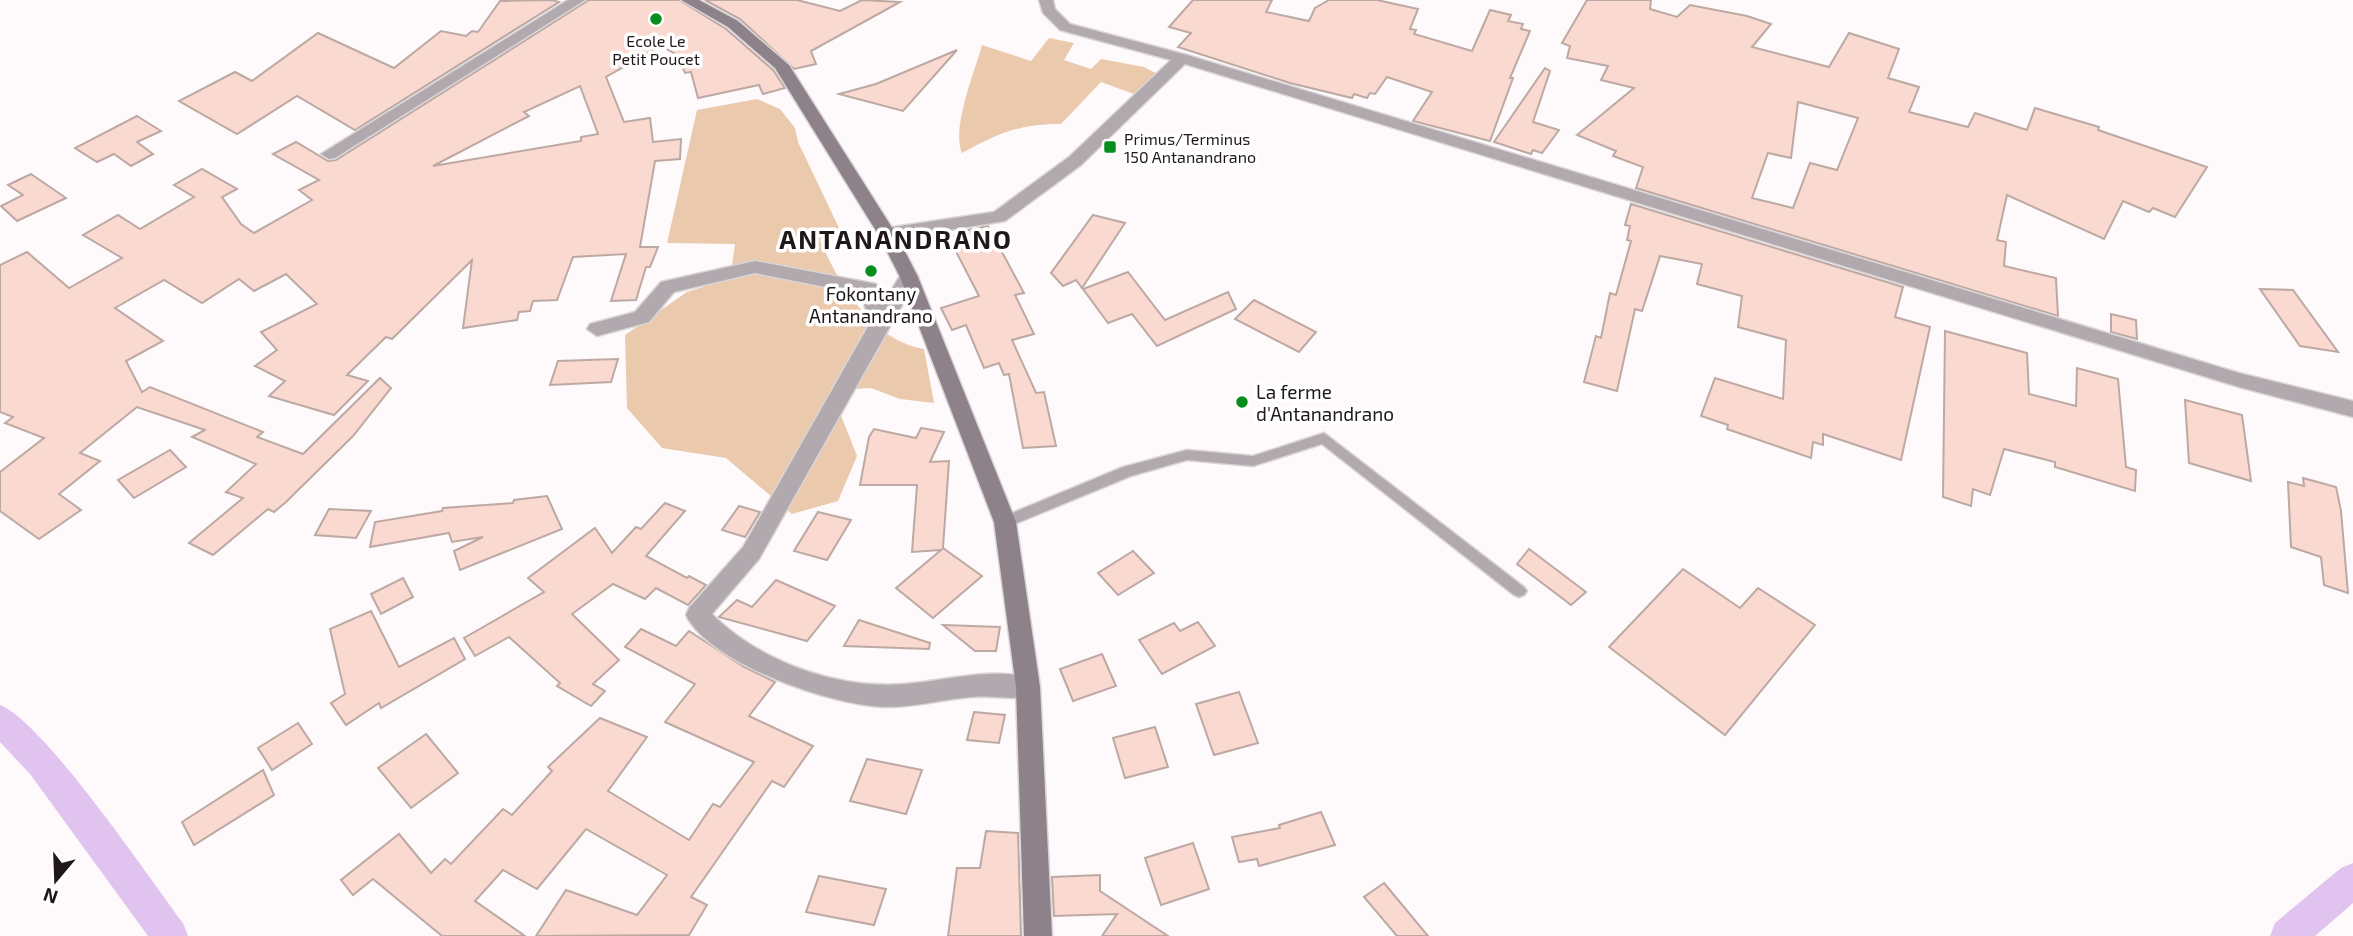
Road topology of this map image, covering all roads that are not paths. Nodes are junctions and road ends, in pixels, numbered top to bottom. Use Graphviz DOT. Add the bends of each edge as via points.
graph roads {
  1 [pos="578,0"];
  2 [pos="688,0"];
  3 [pos="1046,0"];
  4 [pos="1182,58"];
  5 [pos="330,154"];
  6 [pos="887,234"];
  7 [pos="909,277"];
  8 [pos="880,323"];
  9 [pos="597,329"];
  10 [pos="2353,408"];
  11 [pos="1005,522"];
  12 [pos="1519,591"];
  13 [pos="1028,687"];
  14 [pos="1038,936"];
  1 -- 5 [label="street"];
  2 -- 6 [label="street" via="733,24 781,65"];
  3 -- 4 [label="street" via="1048,10 1065,27"];
  4 -- 6 [label="street" via="1074,161 999,217"];
  4 -- 10 [label="street" via="2225,376"];
  6 -- 7 [label="street"];
  7 -- 8 [label="street"];
  7 -- 11 [label="street"];
  8 -- 9 [label="street" via="869,289 755,267 668,287 642,317"];
  8 -- 13 [label="street" via="751,553 696,615 708,629 755,659 837,689 884,696 978,686"];
  11 -- 12 [label="lane" via="1128,471 1187,455 1253,461 1324,438"];
  11 -- 13 [label="street"];
  13 -- 14 [label="street"];
}
